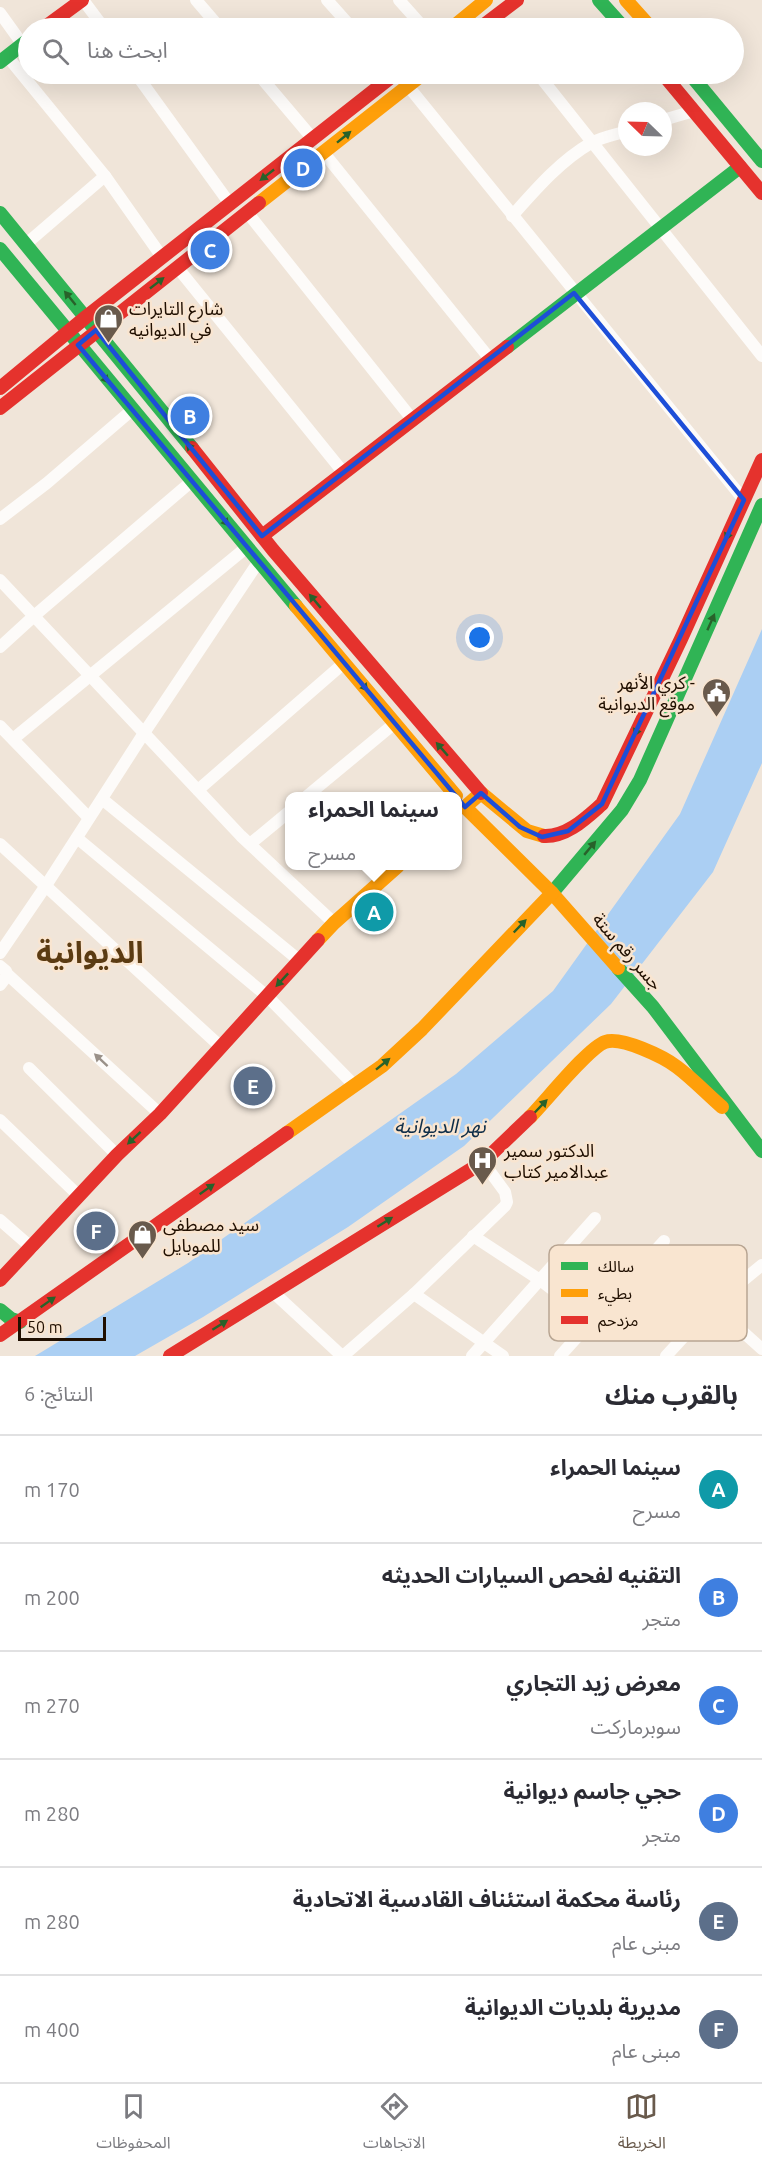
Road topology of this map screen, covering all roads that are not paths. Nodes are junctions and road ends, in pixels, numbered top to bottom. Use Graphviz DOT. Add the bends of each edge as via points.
graph roads {
  1 [pos="82,0"];
  2 [pos="196,0"];
  3 [pos="327,0"];
  4 [pos="399,0"];
  5 [pos="486,0"];
  6 [pos="517,0"];
  7 [pos="599,0"];
  8 [pos="626,0"];
  9 [pos="0,13"];
  10 [pos="58,18"];
  11 [pos="96,18"];
  12 [pos="211,18"];
  13 [pos="343,18"];
  14 [pos="415,18"];
  15 [pos="464,18"];
  16 [pos="502,18"];
  17 [pos="615,18"];
  18 [pos="642,18"];
  19 [pos="18,33"];
  20 [pos="18,48"];
  21 [pos="4,59"];
  22 [pos="18,75"];
  23 [pos="26,84"];
  24 [pos="143,84"];
  25 [pos="266,84"];
  26 [pos="381,84"];
  27 [pos="410,84"];
  28 [pos="546,84"];
  29 [pos="671,84"];
  30 [pos="698,84"];
  31 [pos="408,86"];
  32 [pos="694,111"];
  33 [pos="672,117"];
  34 [pos="618,134"];
  35 [pos="313,139"];
  36 [pos="592,142"];
  37 [pos="324,153"];
  38 [pos="762,161"];
  39 [pos="740,167"];
  40 [pos="105,176"];
  41 [pos="762,193"];
  42 [pos="230,204"];
  43 [pos="247,212"];
  44 [pos="0,213"];
  45 [pos="512,216"];
  46 [pos="660,229"];
  47 [pos="26,244"];
  48 [pos="0,249"];
  49 [pos="162,257"];
  50 [pos="177,267"];
  51 [pos="574,293"];
  52 [pos="86,316"];
  53 [pos="96,330"];
  54 [pos="67,331"];
  55 [pos="78,345"];
  56 [pos="762,356"];
  57 [pos="490,359"];
  58 [pos="0,388"];
  59 [pos="0,408"];
  60 [pos="132,410"];
  61 [pos="412,419"];
  62 [pos="762,460"];
  63 [pos="344,472"];
  64 [pos="192,481"];
  65 [pos="744,500"];
  66 [pos="762,505"];
  67 [pos="0,519"];
  68 [pos="262,536"];
  69 [pos="247,547"];
  70 [pos="259,561"];
  71 [pos="0,580"];
  72 [pos="34,616"];
  73 [pos="681,639"];
  74 [pos="0,647"];
  75 [pos="700,648"];
  76 [pos="344,663"];
  77 [pos="91,676"];
  78 [pos="394,723"];
  79 [pos="0,726"];
  80 [pos="144,733"];
  81 [pos="13,739"];
  82 [pos="198,790"];
  83 [pos="313,792"];
  84 [pos="449,792"];
  85 [pos="481,793"];
  86 [pos="102,799"];
  87 [pos="462,802"];
  88 [pos="462,807"];
  89 [pos="285,815"];
  90 [pos="89,818"];
  91 [pos="76,838"];
  92 [pos="0,844"];
  93 [pos="250,844"];
  94 [pos="393,870"];
  95 [pos="45,887"];
  96 [pos="552,893"];
  97 [pos="334,922"];
  98 [pos="1,950"];
  99 [pos="300,961"];
  100 [pos="3,970"];
  101 [pos="0,985"];
  102 [pos="267,996"];
  103 [pos="221,1047"];
  104 [pos="685,1048"];
  105 [pos="29,1068"];
  106 [pos="354,1085"];
  107 [pos="160,1114"];
  108 [pos="0,1120"];
  109 [pos="744,1128"];
  110 [pos="762,1130"];
  111 [pos="762,1150"];
  112 [pos="117,1155"];
  113 [pos="483,1162"];
  114 [pos="79,1196"];
  115 [pos="595,1218"];
  116 [pos="0,1220"];
  117 [pos="473,1236"];
  118 [pos="664,1241"];
  119 [pos="571,1245"];
  120 [pos="660,1245"];
  121 [pos="32,1248"];
  122 [pos="762,1265"];
  123 [pos="549,1270"];
  124 [pos="747,1277"];
  125 [pos="0,1280"];
  126 [pos="540,1280"];
  127 [pos="549,1287"];
  128 [pos="274,1293"];
  129 [pos="414,1294"];
  130 [pos="0,1310"];
  131 [pos="20,1322"];
  132 [pos="0,1335"];
  133 [pos="747,1336"];
  134 [pos="573,1341"];
  135 [pos="680,1341"];
  136 [pos="485,1342"];
  137 [pos="762,1349"];
  138 [pos="346,1353"];
  139 [pos="170,1356"];
  140 [pos="362,1356"];
  141 [pos="472,1356"];
  142 [pos="503,1356"];
  143 [pos="560,1356"];
  144 [pos="666,1356"];
  1 -- 10 [label="main road"];
  1 -- 11 [label="street"];
  2 -- 12 [label="street"];
  3 -- 13 [label="street"];
  4 -- 14 [label="street"];
  5 -- 15 [label="main road"];
  6 -- 16 [label="main road"];
  7 -- 17 [label="main road"];
  8 -- 18 [label="main road"];
  9 -- 19 [label="street"];
  20 -- 21 [label="main road"];
  21 -- 22 [label="street"];
  23 -- 40 [label="street"];
  24 -- 42 [label="street"];
  25 -- 35 [label="street"];
  26 -- 35 [label="main road"];
  27 -- 31 [label="main road"];
  28 -- 36 [label="street"];
  29 -- 32 [label="main road"];
  30 -- 38 [label="main road"];
  37 -- 31 [label="main road, one-way"];
  31 -- 45 [label="street"];
  32 -- 33 [label="street"];
  32 -- 39 [label="main road"];
  34 -- 36 [label="street"];
  35 -- 42 [label="main road, one-way"];
  36 -- 45 [label="street" via="555,170"];
  36 -- 46 [label="street"];
  37 -- 43 [label="main road"];
  37 -- 57 [label="street"];
  39 -- 41 [label="main road"];
  39 -- 46 [label="main road"];
  40 -- 47 [label="street"];
  40 -- 49 [label="street"];
  42 -- 49 [label="main road"];
  43 -- 50 [label="main road"];
  43 -- 61 [label="street"];
  44 -- 47 [label="main road"];
  45 -- 51 [label="street"];
  46 -- 51 [label="main road"];
  46 -- 56 [label="street"];
  52 -- 47 [label="main road, one-way"];
  48 -- 54 [label="main road, جسر رقم ستة"];
  49 -- 52 [label="main road"];
  53 -- 50 [label="main road, one-way"];
  50 -- 63 [label="street"];
  51 -- 57 [label="main road"];
  51 -- 65 [label="street"];
  52 -- 53 [label="main road"];
  52 -- 54 [label="main road"];
  53 -- 55 [label="main road"];
  68 -- 53 [label="main road, one-way"];
  54 -- 55 [label="main road, جسر رقم ستة"];
  54 -- 58 [label="main road"];
  55 -- 59 [label="main road"];
  55 -- 60 [label="main road, جسر رقم ستة, one-way"];
  57 -- 61 [label="main road"];
  60 -- 64 [label="main road, جسر رقم ستة"];
  60 -- 67 [label="street"];
  61 -- 63 [label="main road"];
  62 -- 65 [label="main road"];
  63 -- 68 [label="main road"];
  64 -- 69 [label="main road, جسر رقم ستة, one-way"];
  64 -- 72 [label="street"];
  65 -- 73 [label="main road, one-way"];
  75 -- 66 [label="main road, one-way"];
  85 -- 68 [label="main road, one-way"];
  69 -- 70 [label="main road, جسر رقم ستة"];
  69 -- 77 [label="street"];
  70 -- 76 [label="main road, جسر رقم ستة"];
  70 -- 80 [label="street"];
  71 -- 72 [label="street"];
  72 -- 74 [label="street"];
  72 -- 77 [label="street"];
  73 -- 75 [label="main road"];
  73 -- 85 [label="main road, one-way" via="602,804 584,821 556,836 542,837 520,827"];
  96 -- 75 [label="main road, one-way" via="622,810 651,757"];
  76 -- 78 [label="main road, جسر رقم ستة, one-way"];
  76 -- 82 [label="street"];
  77 -- 80 [label="street"];
  77 -- 81 [label="street"];
  78 -- 83 [label="street"];
  78 -- 84 [label="main road, جسر رقم ستة"];
  79 -- 81 [label="street"];
  80 -- 82 [label="street"];
  80 -- 86 [label="street"];
  81 -- 90 [label="street"];
  82 -- 93 [label="street"];
  85 -- 87 [label="main road"];
  86 -- 90 [label="street"];
  86 -- 99 [label="street"];
  88 -- 96 [label="main road, جسر رقم ستة"];
  89 -- 93 [label="street"];
  90 -- 91 [label="street"];
  91 -- 95 [label="street"];
  91 -- 102 [label="street"];
  92 -- 95 [label="street"];
  93 -- 97 [label="street"];
  94 -- 97 [label="main road"];
  95 -- 98 [label="street"];
  95 -- 103 [label="street"];
  96 -- 104 [label="main road, جسر رقم ستة"];
  106 -- 96 [label="main road, one-way" via="400,1050"];
  97 -- 99 [label="main road"];
  99 -- 102 [label="main road, one-way"];
  100 -- 101 [label="street"];
  107 -- 100 [label="street, one-way"];
  102 -- 103 [label="main road"];
  102 -- 106 [label="street"];
  103 -- 107 [label="main road"];
  104 -- 109 [label="main road"];
  104 -- 110 [label="main road"];
  105 -- 112 [label="street"];
  131 -- 106 [label="main road, one-way"];
  107 -- 112 [label="main road, one-way"];
  108 -- 114 [label="street"];
  109 -- 111 [label="main road"];
  113 -- 109 [label="main road, one-way" via="587,1056 610,1041 640,1048 676,1066"];
  112 -- 114 [label="main road"];
  113 -- 117 [label="street" via="505,1192 507,1202"];
  128 -- 113 [label="main road, one-way"];
  114 -- 121 [label="main road"];
  115 -- 119 [label="street"];
  116 -- 121 [label="street"];
  117 -- 126 [label="street"];
  117 -- 129 [label="street"];
  118 -- 120 [label="street"];
  121 -- 125 [label="main road"];
  122 -- 124 [label="street"];
  123 -- 126 [label="street"];
  126 -- 127 [label="street"];
  126 -- 136 [label="street"];
  128 -- 138 [label="street"];
  139 -- 128 [label="main road, one-way"];
  129 -- 136 [label="street"];
  129 -- 138 [label="street"];
  130 -- 131 [label="main road"];
  131 -- 132 [label="main road"];
  133 -- 137 [label="street"];
  134 -- 143 [label="street"];
  135 -- 144 [label="street"];
  136 -- 141 [label="street"];
  136 -- 142 [label="street"];
  138 -- 140 [label="street"];
}
